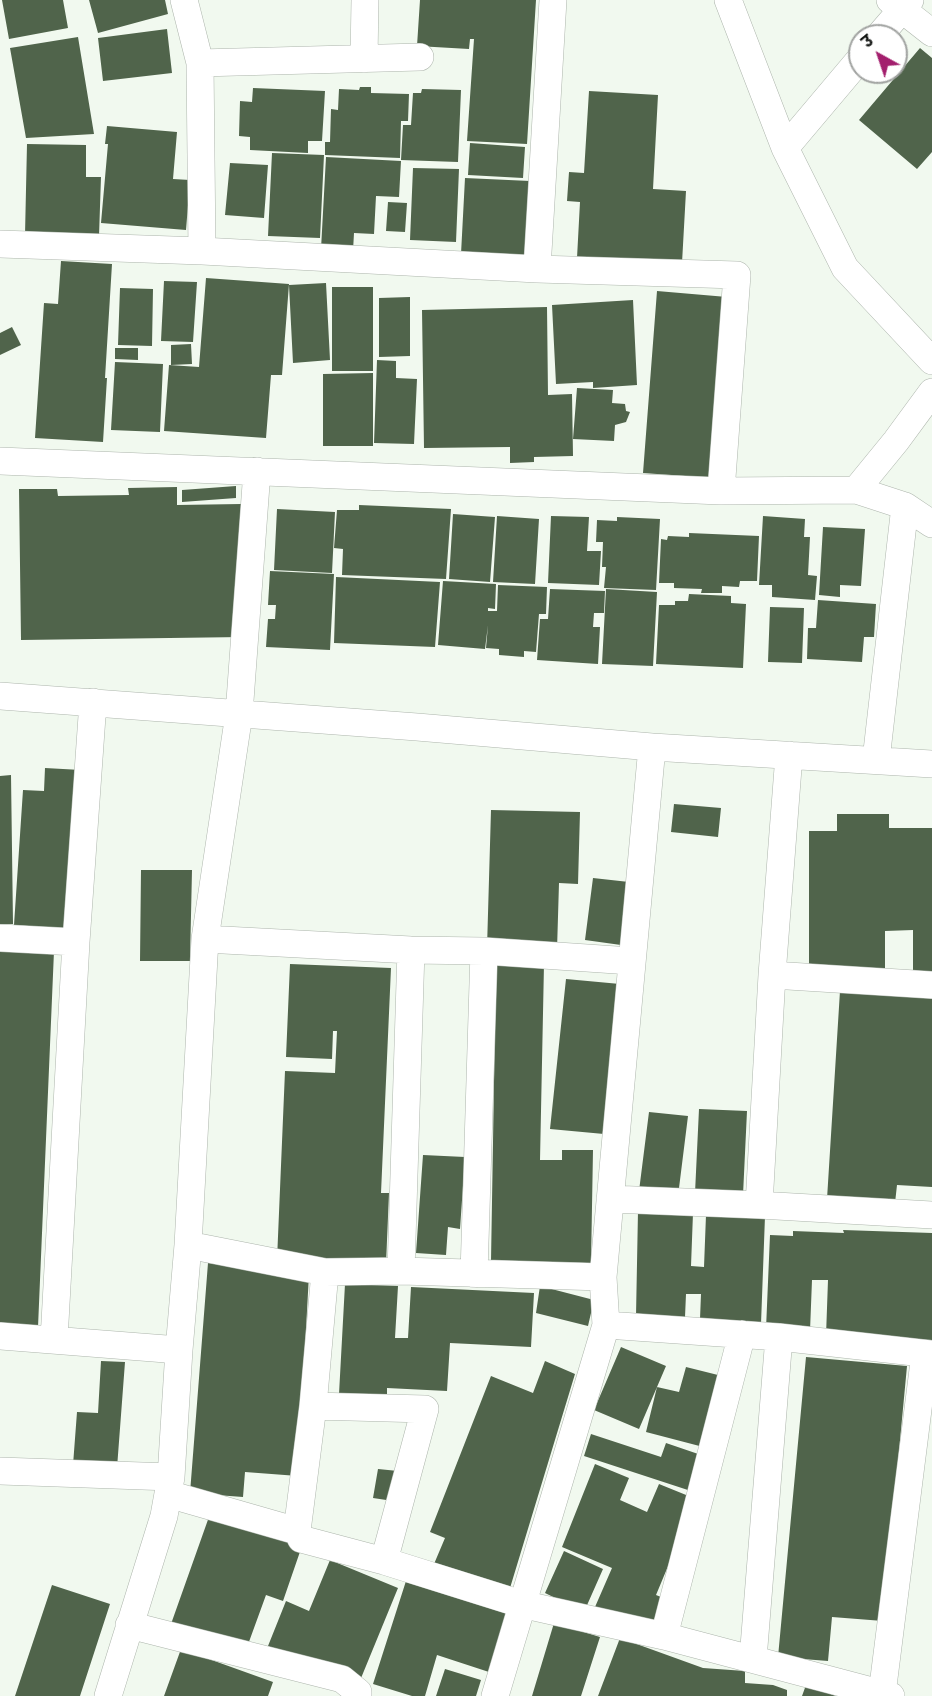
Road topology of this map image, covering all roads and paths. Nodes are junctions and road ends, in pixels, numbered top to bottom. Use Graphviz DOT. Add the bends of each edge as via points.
graph roads {
  1 [pos="184,0"];
  2 [pos="365,0"];
  3 [pos="553,0"];
  4 [pos="728,0"];
  5 [pos="900,3"];
  6 [pos="887,24"];
  7 [pos="932,33"];
  8 [pos="420,57"];
  9 [pos="364,59"];
  10 [pos="200,63"];
  11 [pos="848,72"];
  12 [pos="785,148"];
  13 [pos="0,244"];
  14 [pos="202,251"];
  15 [pos="537,269"];
  16 [pos="932,361"];
  17 [pos="932,392"];
  18 [pos="0,461"];
  19 [pos="257,471"];
  20 [pos="721,490"];
  21 [pos="856,490"];
  22 [pos="905,506"];
  23 [pos="932,525"];
  24 [pos="0,696"];
  25 [pos="93,702"];
  26 [pos="239,714"];
  27 [pos="652,747"];
  28 [pos="789,755"];
  29 [pos="876,760"];
  30 [pos="932,764"];
  31 [pos="0,938"];
  32 [pos="205,939"];
  33 [pos="76,942"];
  34 [pos="411,950"];
  35 [pos="484,951"];
  36 [pos="631,961"];
  37 [pos="772,975"];
  38 [pos="932,985"];
  39 [pos="610,1199"];
  40 [pos="759,1205"];
  41 [pos="932,1215"];
  42 [pos="188,1245"];
  43 [pos="401,1271"];
  44 [pos="325,1272"];
  45 [pos="474,1274"];
  46 [pos="603,1277"];
  47 [pos="606,1324"];
  48 [pos="742,1334"];
  49 [pos="0,1336"];
  50 [pos="779,1337"];
  51 [pos="54,1340"];
  52 [pos="179,1350"];
  53 [pos="928,1354"];
  54 [pos="313,1406"];
  55 [pos="0,1471"];
  56 [pos="169,1485"];
  57 [pos="297,1531"];
  58 [pos="384,1562"];
  59 [pos="521,1604"];
  60 [pos="129,1625"];
  61 [pos="664,1636"];
  62 [pos="753,1659"];
  63 [pos="886,1695"];
  64 [pos="108,1696"];
  65 [pos="358,1696"];
  66 [pos="495,1696"];
  1 -- 10 [label="street"];
  2 -- 9 [label="street"];
  3 -- 15 [label="street"];
  4 -- 12 [label="street"];
  5 -- 6 [label="street"];
  5 -- 7 [label="street"];
  8 -- 9 [label="street"];
  9 -- 10 [label="street"];
  10 -- 14 [label="street"];
  11 -- 12 [label="street"];
  12 -- 16 [label="street" via="845,268"];
  13 -- 14 [label="street"];
  14 -- 15 [label="street"];
  15 -- 20 [label="street" via="737,275"];
  17 -- 21 [label="street"];
  18 -- 19 [label="street"];
  19 -- 20 [label="street"];
  19 -- 26 [label="street"];
  20 -- 21 [label="street"];
  21 -- 22 [label="street"];
  22 -- 23 [label="street"];
  22 -- 29 [label="street"];
  24 -- 25 [label="street"];
  25 -- 26 [label="street"];
  25 -- 33 [label="street"];
  26 -- 27 [label="street"];
  26 -- 32 [label="street"];
  27 -- 28 [label="street"];
  27 -- 36 [label="street"];
  28 -- 29 [label="street"];
  28 -- 37 [label="street"];
  29 -- 30 [label="street"];
  31 -- 33 [label="street"];
  32 -- 34 [label="street"];
  32 -- 42 [label="street"];
  33 -- 51 [label="street"];
  34 -- 35 [label="street"];
  34 -- 43 [label="street"];
  35 -- 36 [label="street"];
  35 -- 45 [label="street"];
  36 -- 39 [label="street"];
  37 -- 38 [label="street"];
  37 -- 40 [label="street"];
  39 -- 40 [label="street"];
  39 -- 46 [label="street"];
  40 -- 41 [label="street"];
  42 -- 44 [label="street"];
  42 -- 52 [label="street"];
  43 -- 44 [label="street"];
  43 -- 45 [label="street"];
  44 -- 54 [label="street"];
  45 -- 46 [label="street"];
  46 -- 47 [label="street"];
  47 -- 48 [label="street"];
  47 -- 59 [label="street"];
  48 -- 50 [label="street"];
  48 -- 61 [label="street"];
  49 -- 51 [label="street"];
  50 -- 53 [label="street"];
  50 -- 62 [label="street"];
  51 -- 52 [label="street"];
  52 -- 56 [label="street"];
  53 -- 63 [label="street"];
  54 -- 57 [label="street"];
  54 -- 58 [label="street" via="425,1409"];
  55 -- 56 [label="street"];
  56 -- 57 [label="street"];
  56 -- 60 [label="street" via="164,1516"];
  57 -- 58 [label="street" via="301,1539"];
  58 -- 59 [label="street"];
  59 -- 61 [label="street"];
  59 -- 66 [label="street"];
  60 -- 64 [label="street"];
  60 -- 65 [label="street" via="342,1679"];
  61 -- 62 [label="street"];
  62 -- 63 [label="street"];
}
